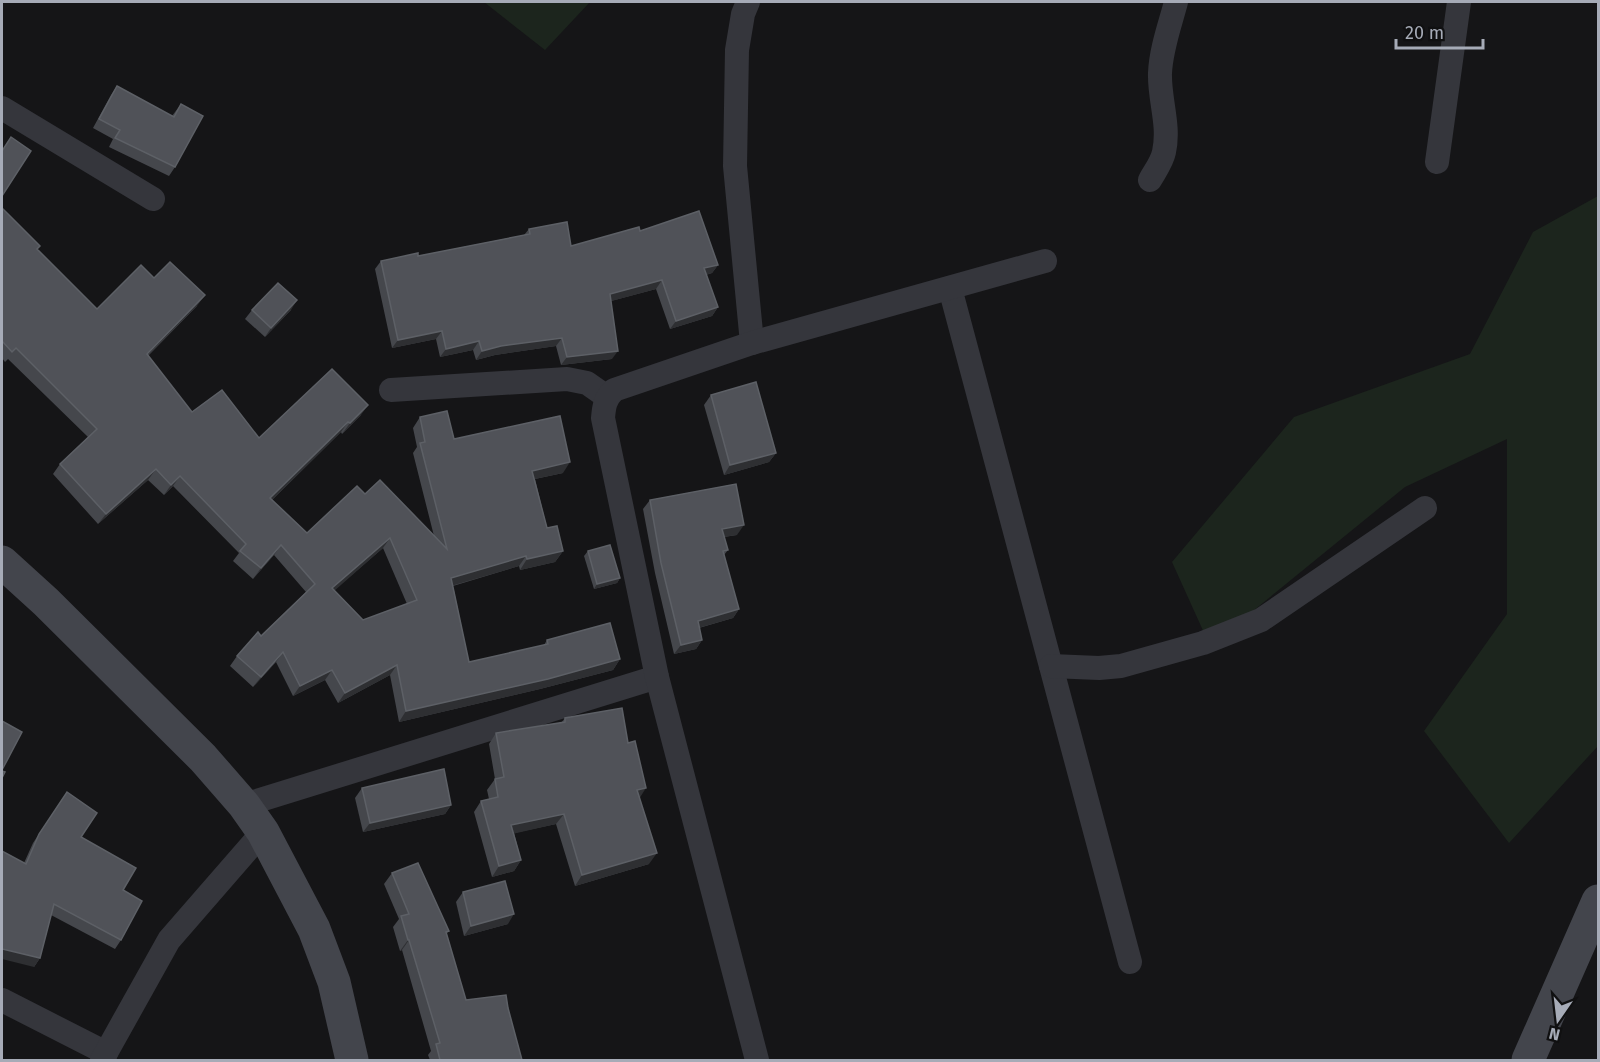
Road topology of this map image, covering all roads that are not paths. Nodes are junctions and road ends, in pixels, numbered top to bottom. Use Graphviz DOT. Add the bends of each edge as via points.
graph roads {
  1 [pos="748,2"];
  2 [pos="1176,2"];
  3 [pos="1459,2"];
  4 [pos="2,108"];
  5 [pos="1437,162"];
  6 [pos="1150,180"];
  7 [pos="153,199"];
  8 [pos="1045,261"];
  9 [pos="950,288"];
  10 [pos="752,343"];
  11 [pos="391,390"];
  12 [pos="607,397"];
  13 [pos="1425,507"];
  14 [pos="2,562"];
  15 [pos="1051,666"];
  16 [pos="657,677"];
  17 [pos="244,805"];
  18 [pos="263,832"];
  19 [pos="1599,901"];
  20 [pos="1130,962"];
  21 [pos="2,1000"];
  22 [pos="104,1057"];
  23 [pos="352,1060"];
  24 [pos="757,1060"];
  25 [pos="1528,1060"];
  1 -- 10 [label="street" via="742,14 737,50 735,166"];
  2 -- 6 [label="street" via="1160,74 1165,149"];
  3 -- 5 [label="street"];
  4 -- 7 [label="street"];
  8 -- 9 [label="street"];
  9 -- 10 [label="street"];
  9 -- 15 [label="street"];
  10 -- 12 [label="street" via="614,390"];
  11 -- 12 [label="street" via="567,379 587,383"];
  12 -- 16 [label="street" via="603,418"];
  13 -- 15 [label="street" via="1261,620 1203,643 1121,666"];
  14 -- 17 [label="street" via="122,676"];
  15 -- 20 [label="street"];
  16 -- 17 [label="street"];
  16 -- 24 [label="street"];
  17 -- 18 [label="street"];
  18 -- 22 [label="street" via="169,940"];
  18 -- 23 [label="street" via="314,928 334,982"];
  19 -- 25 [label="street"];
  21 -- 22 [label="street"];
}
